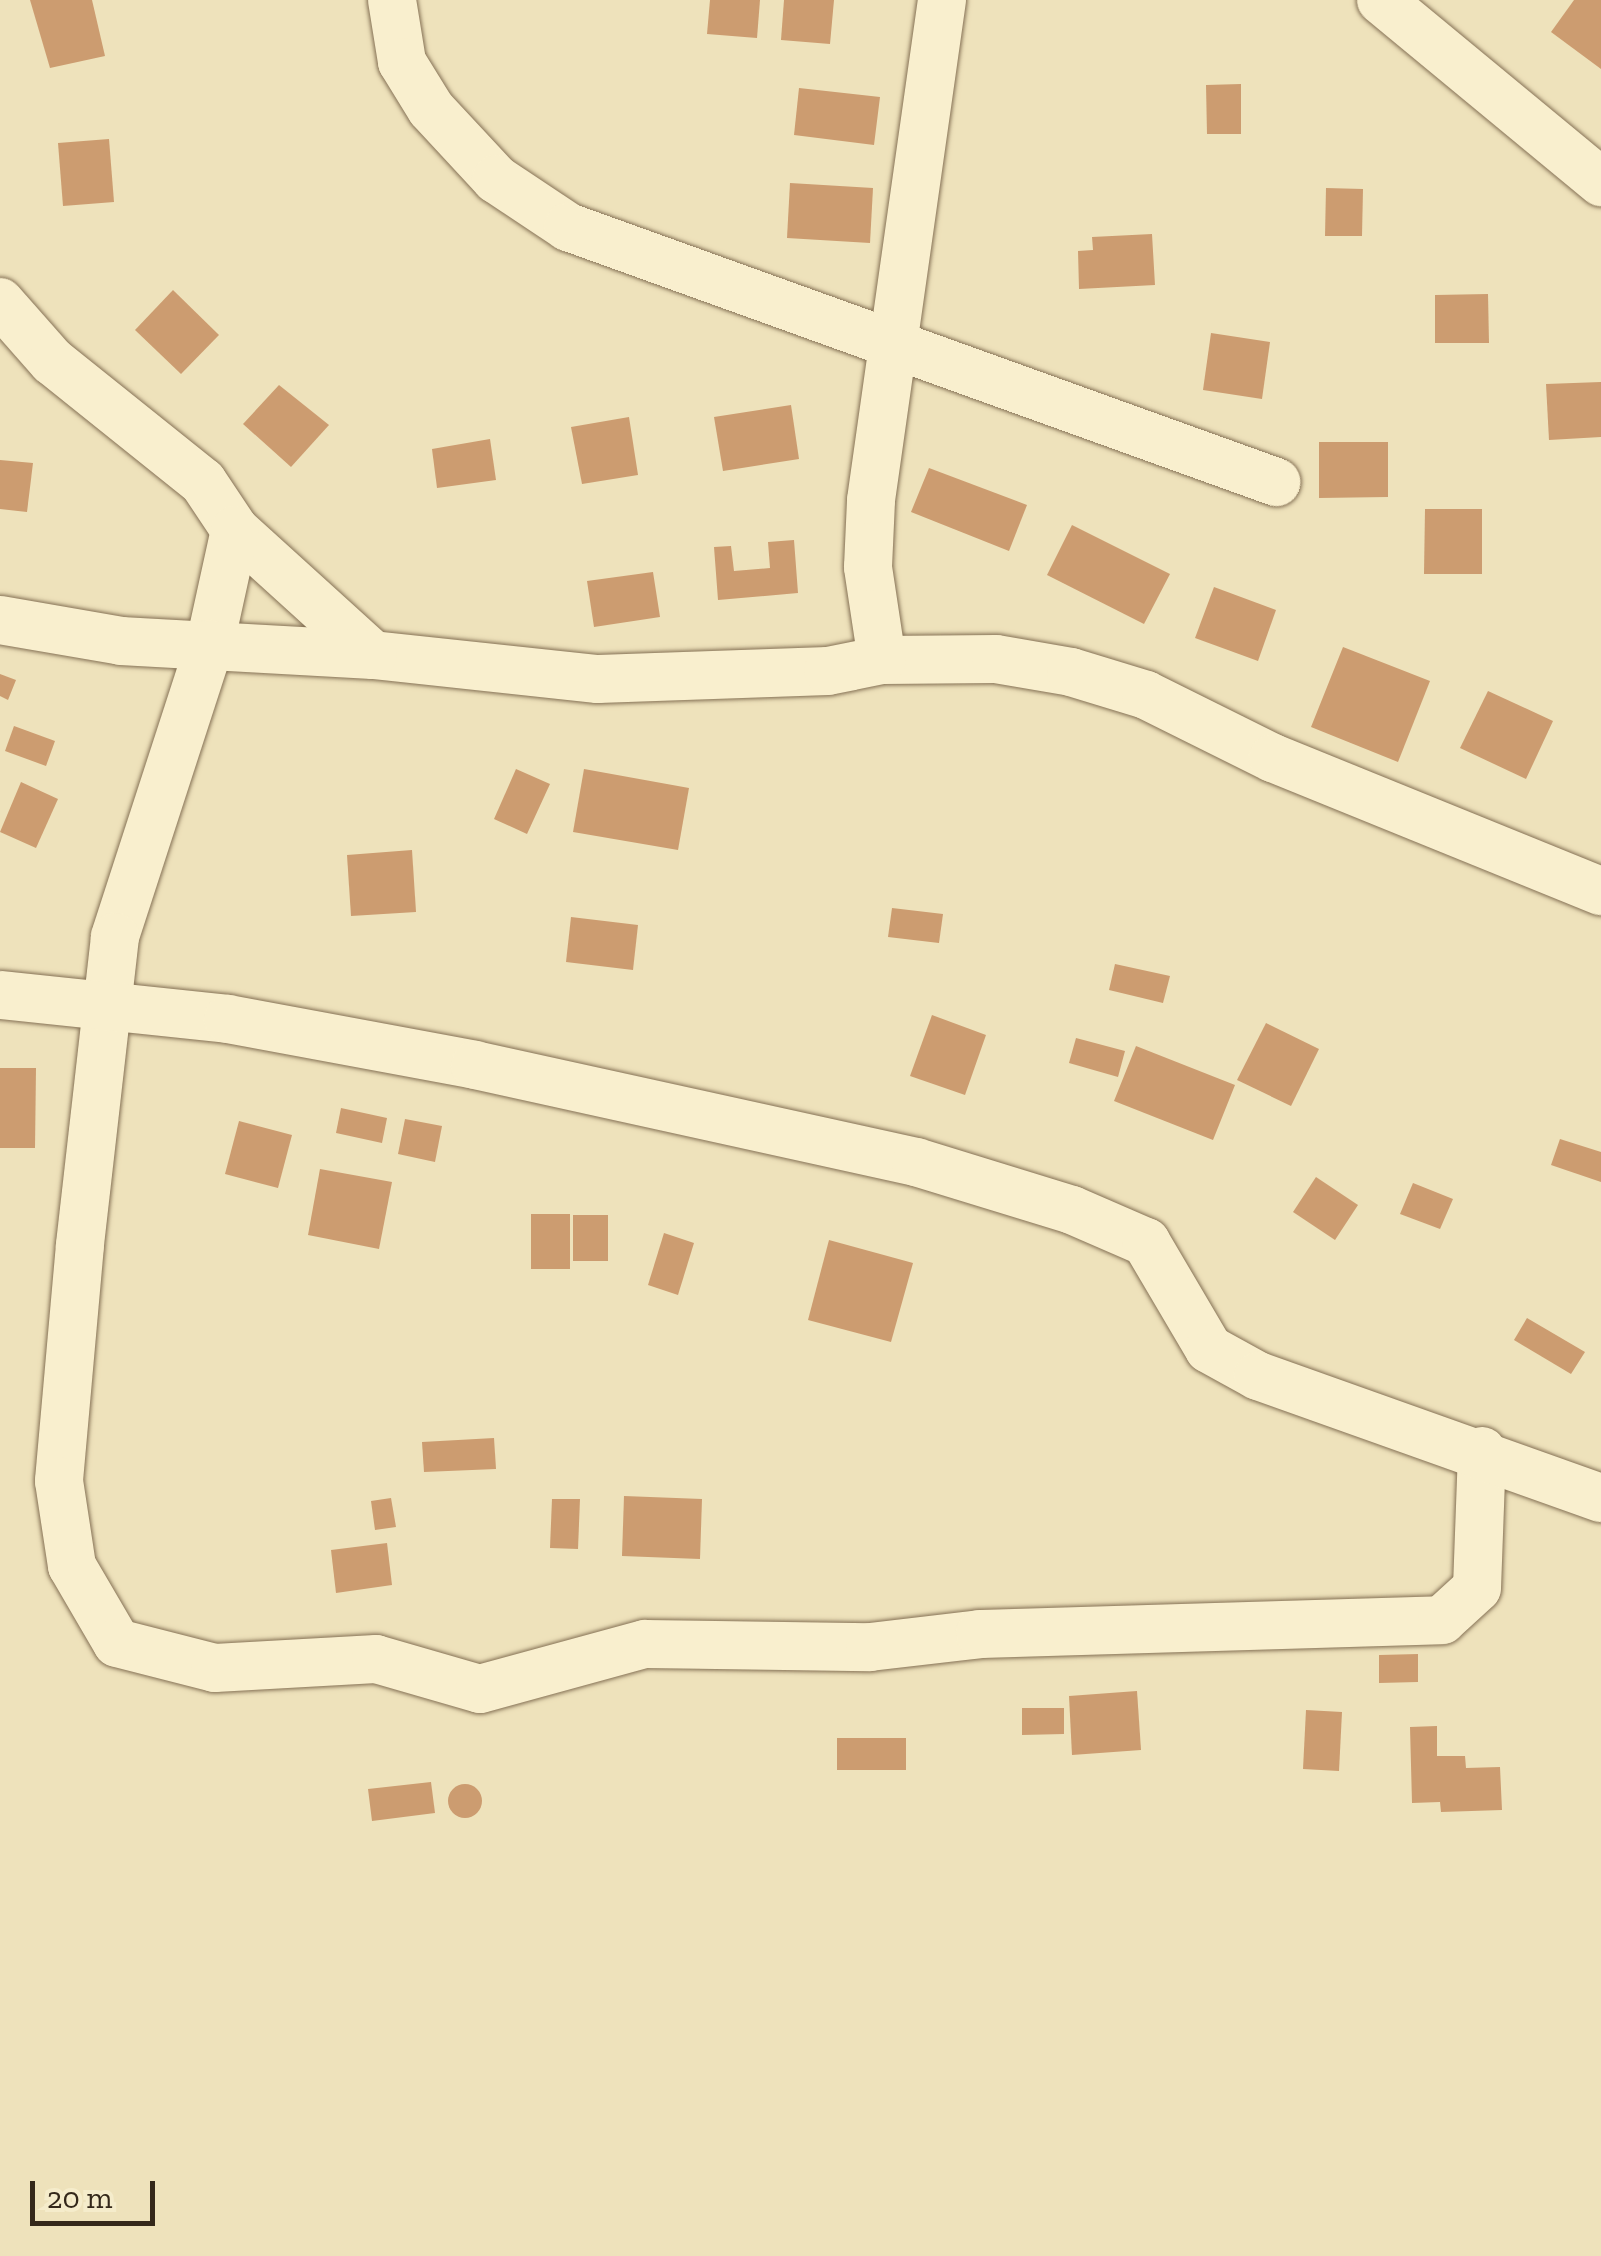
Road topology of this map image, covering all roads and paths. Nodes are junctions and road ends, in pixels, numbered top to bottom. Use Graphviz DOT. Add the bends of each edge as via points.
graph roads {
  1 [pos="392,0"];
  2 [pos="942,0"];
  3 [pos="1381,0"];
  4 [pos="1601,182"];
  5 [pos="0,302"];
  6 [pos="892,342"];
  7 [pos="1276,482"];
  8 [pos="234,530"];
  9 [pos="0,620"];
  10 [pos="210,644"];
  11 [pos="373,655"];
  12 [pos="882,660"];
  13 [pos="1601,891"];
  14 [pos="0,994"];
  15 [pos="113,1010"];
  16 [pos="1482,1451"];
  17 [pos="1601,1498"];
  1 -- 6 [label="street" via="402,62 496,179 568,226"];
  2 -- 6 [label="street"];
  3 -- 4 [label="street"];
  5 -- 8 [label="street" via="52,361 203,482"];
  6 -- 7 [label="street"];
  6 -- 12 [label="street" via="868,567"];
  8 -- 10 [label="street"];
  8 -- 11 [label="street"];
  9 -- 10 [label="street"];
  10 -- 11 [label="street"];
  10 -- 15 [label="street" via="131,873"];
  11 -- 12 [label="street" via="598,678 828,671"];
  12 -- 13 [label="street" via="996,659 1146,695 1273,758"];
  14 -- 15 [label="street"];
  15 -- 16 [label="street" via="228,1020 475,1065 916,1162 1072,1210 1146,1242 1209,1348 1258,1376"];
  15 -- 16 [label="street" via="60,1481 72,1566 117,1643 173,1664 376,1659 480,1690 645,1644 870,1648 980,1634 1442,1620 1477,1588"];
  16 -- 17 [label="street"];
}
